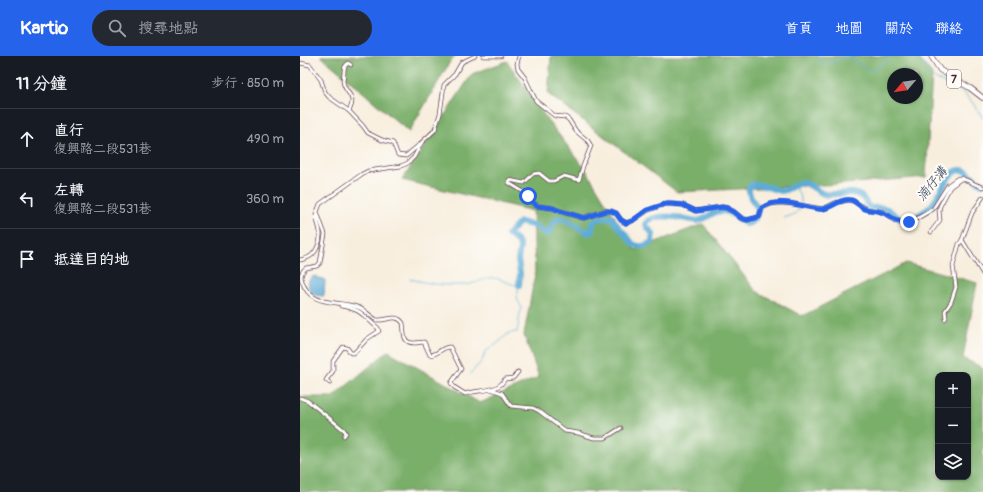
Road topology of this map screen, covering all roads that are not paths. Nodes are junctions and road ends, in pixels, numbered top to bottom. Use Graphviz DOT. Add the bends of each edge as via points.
graph roads {
  1 [pos="475,56"];
  2 [pos="483,56"];
  3 [pos="501,56"];
  4 [pos="519,56"];
  5 [pos="930,56"];
  6 [pos="300,63"];
  7 [pos="351,65"];
  8 [pos="983,98"];
  9 [pos="349,112"];
  10 [pos="422,142"];
  11 [pos="962,178"];
  12 [pos="983,187"];
  13 [pos="983,197"];
  14 [pos="317,212"];
  15 [pos="931,232"];
  16 [pos="962,240"];
  17 [pos="300,260"];
  18 [pos="983,274"];
  19 [pos="332,302"];
  20 [pos="945,319"];
  21 [pos="518,372"];
  22 [pos="330,383"];
  23 [pos="491,389"];
  24 [pos="300,398"];
  25 [pos="621,428"];
  26 [pos="344,436"];
  1 -- 10 [label="street" via="462,62 455,74 444,84 435,130"];
  2 -- 3 [label="street"];
  4 -- 11 [label="street" via="518,69 536,101 555,116 569,120 591,148 579,180 564,176 549,181 536,173 524,183 509,181 527,194 534,204 542,207 556,208 580,217 611,211 626,223 647,210 665,204 683,205 696,211 722,207 747,220 759,217 762,208 771,204 794,204 823,209 848,200 864,208 884,212 895,221 904,223 913,221 933,209 948,185"];
  5 -- 8 [label="main road, 7" via="940,70"];
  6 -- 9 [label="street" via="310,65 329,97"];
  7 -- 9 [label="street" via="348,63 344,66 343,81 351,96 352,105"];
  9 -- 10 [label="street" via="368,133 393,143 399,156 411,153"];
  10 -- 14 [label="street" via="414,157 408,162 394,168 368,171 357,177 320,204"];
  11 -- 12 [label="street"];
  11 -- 15 [label="street" via="950,187 939,209 940,220"];
  13 -- 16 [label="street" via="972,213"];
  14 -- 17 [label="street" via="319,244 310,256"];
  14 -- 19 [label="street" via="325,234 320,263 303,270 300,278 308,294"];
  16 -- 18 [label="street"];
  16 -- 20 [label="street" via="953,266 956,287 945,311"];
  19 -- 22 [label="street" via="362,312 380,331 367,339 354,353 343,346 333,361 333,371 326,380"];
  19 -- 23 [label="street" via="356,306 377,320 399,319 403,323 405,339 411,343 424,342 428,354 436,354 447,347 452,349 461,367 451,383 454,387 465,394 474,390"];
  21 -- 23 [label="street" via="513,378 505,379"];
  23 -- 25 [label="street" via="502,393 511,406 527,406 539,411 565,431 601,439"];
  24 -- 26 [label="street" via="308,401 344,430"];
}
